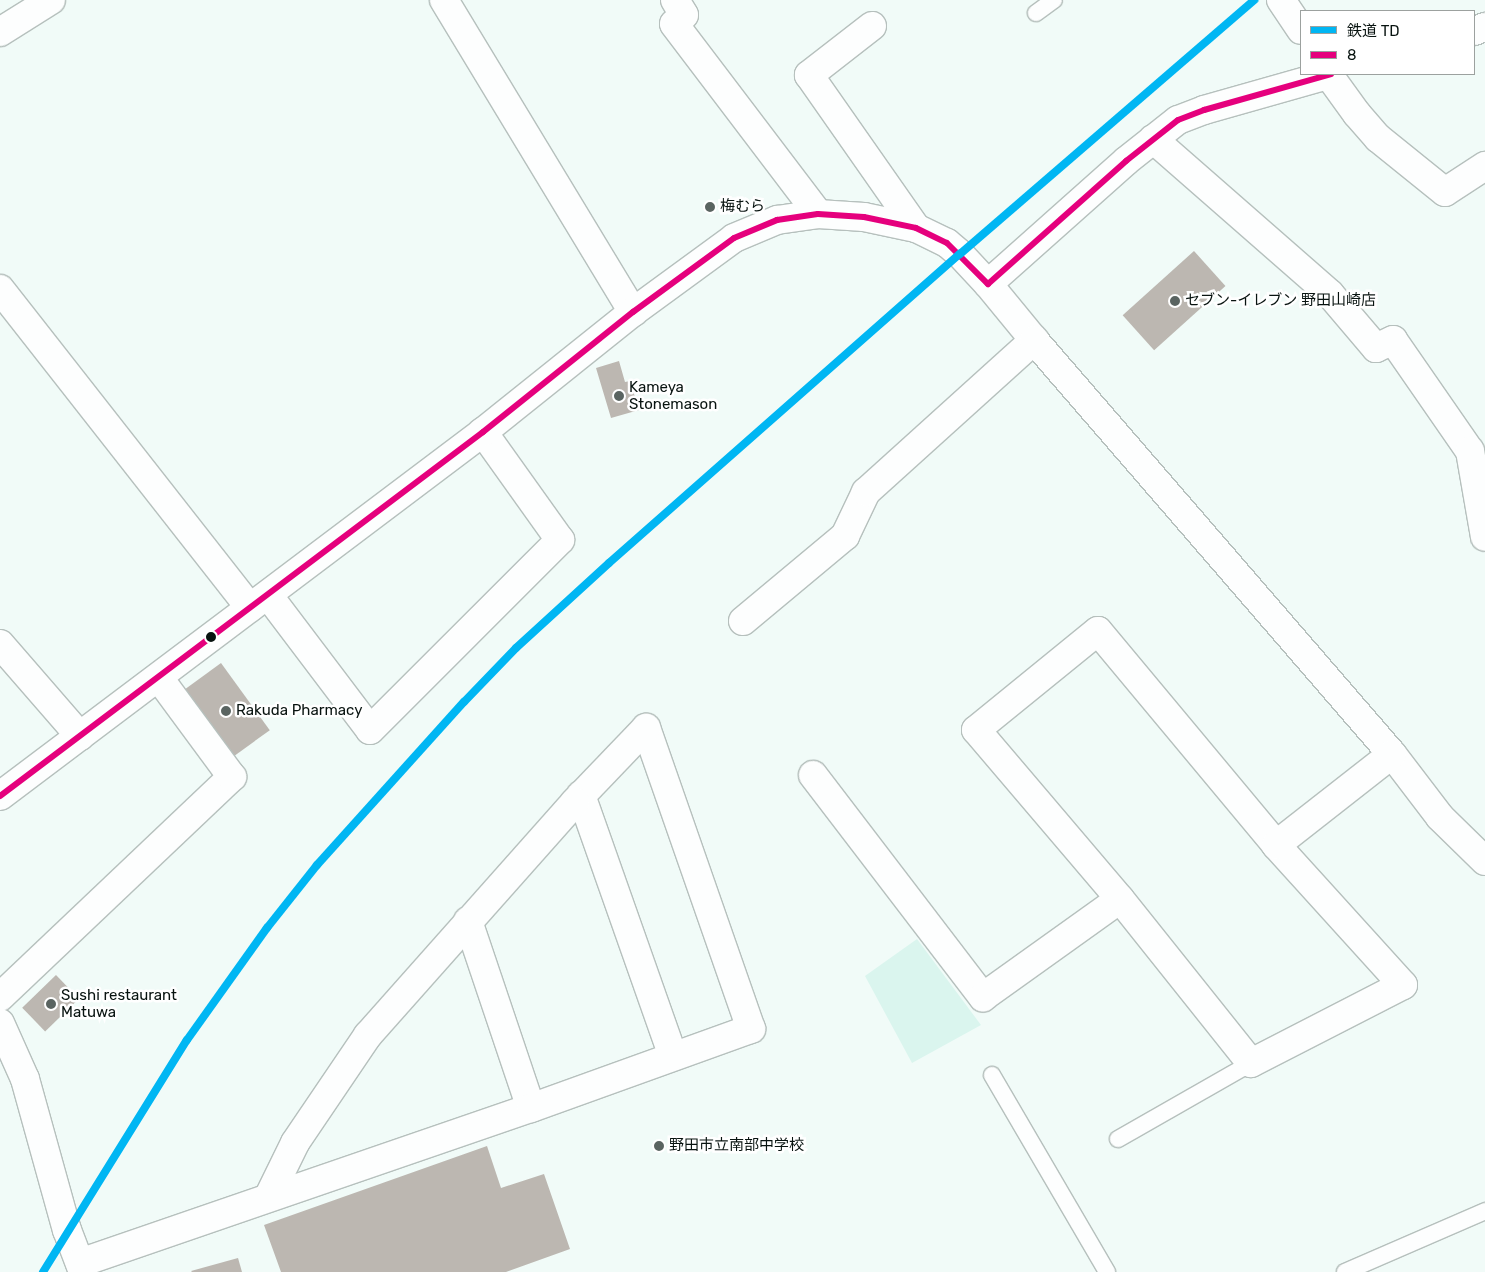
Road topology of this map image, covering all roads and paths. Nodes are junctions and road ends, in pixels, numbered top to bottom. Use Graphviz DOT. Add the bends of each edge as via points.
graph roads {
  1 [pos="51,0"];
  2 [pos="444,0"];
  3 [pos="675,0"];
  4 [pos="1054,0"];
  5 [pos="1281,0"];
  6 [pos="1036,13"];
  7 [pos="872,26"];
  8 [pos="1300,28"];
  9 [pos="0,32"];
  10 [pos="1326,75"];
  11 [pos="1330,75"];
  12 [pos="1153,139"];
  13 [pos="1485,166"];
  14 [pos="818,214"];
  15 [pos="916,228"];
  16 [pos="988,284"];
  17 [pos="0,289"];
  18 [pos="633,312"];
  19 [pos="1034,340"];
  20 [pos="483,432"];
  21 [pos="1485,537"];
  22 [pos="259,602"];
  23 [pos="743,621"];
  24 [pos="0,644"];
  25 [pos="159,678"];
  26 [pos="80,736"];
  27 [pos="1392,754"];
  28 [pos="814,775"];
  29 [pos="581,795"];
  30 [pos="0,796"];
  31 [pos="1276,845"];
  32 [pos="1485,861"];
  33 [pos="1120,899"];
  34 [pos="468,921"];
  35 [pos="0,997"];
  36 [pos="0,1023"];
  37 [pos="673,1056"];
  38 [pos="1251,1063"];
  39 [pos="992,1075"];
  40 [pos="531,1108"];
  41 [pos="1118,1139"];
  42 [pos="268,1196"];
  43 [pos="1485,1211"];
  44 [pos="81,1267"];
  45 [pos="1107,1272"];
  46 [pos="1345,1272"];
  1 -- 9 [label="street"];
  2 -- 18 [label="street"];
  3 -- 14 [label="street" via="684,15 674,24"];
  4 -- 6 [label="lane"];
  5 -- 8 [label="street"];
  7 -- 15 [label="street" via="809,76"];
  10 -- 12 [label="street" via="1204,110 1178,120"];
  11 -- 13 [label="street" via="1378,138 1445,192"];
  12 -- 16 [label="street"];
  12 -- 21 [label="street" via="1330,294 1376,348 1393,340 1470,451"];
  14 -- 15 [label="street" via="864,217"];
  14 -- 18 [label="street" via="777,220 734,238"];
  15 -- 16 [label="street" via="948,243"];
  16 -- 19 [label="street"];
  17 -- 22 [label="street"];
  18 -- 20 [label="street"];
  19 -- 23 [label="street" via="866,492 845,536"];
  19 -- 27 [label="street"];
  20 -- 22 [label="street"];
  20 -- 22 [label="street" via="560,540 370,730"];
  22 -- 25 [label="street"];
  24 -- 26 [label="street"];
  25 -- 26 [label="street"];
  25 -- 35 [label="street" via="232,777"];
  26 -- 30 [label="street"];
  27 -- 31 [label="street"];
  27 -- 32 [label="street" via="1440,817"];
  28 -- 33 [label="street" via="984,997"];
  29 -- 34 [label="street"];
  29 -- 37 [label="street"];
  29 -- 37 [label="street" via="646,728 751,1029"];
  31 -- 33 [label="street" via="1098,631 976,730"];
  31 -- 38 [label="street" via="1403,985"];
  33 -- 38 [label="street"];
  34 -- 40 [label="street"];
  34 -- 42 [label="street" via="368,1035 295,1143"];
  36 -- 44 [label="street" via="25,1079"];
  37 -- 40 [label="street"];
  38 -- 41 [label="lane"];
  39 -- 45 [label="lane"];
  40 -- 42 [label="street"];
  42 -- 44 [label="street"];
  43 -- 46 [label="lane"];
}
